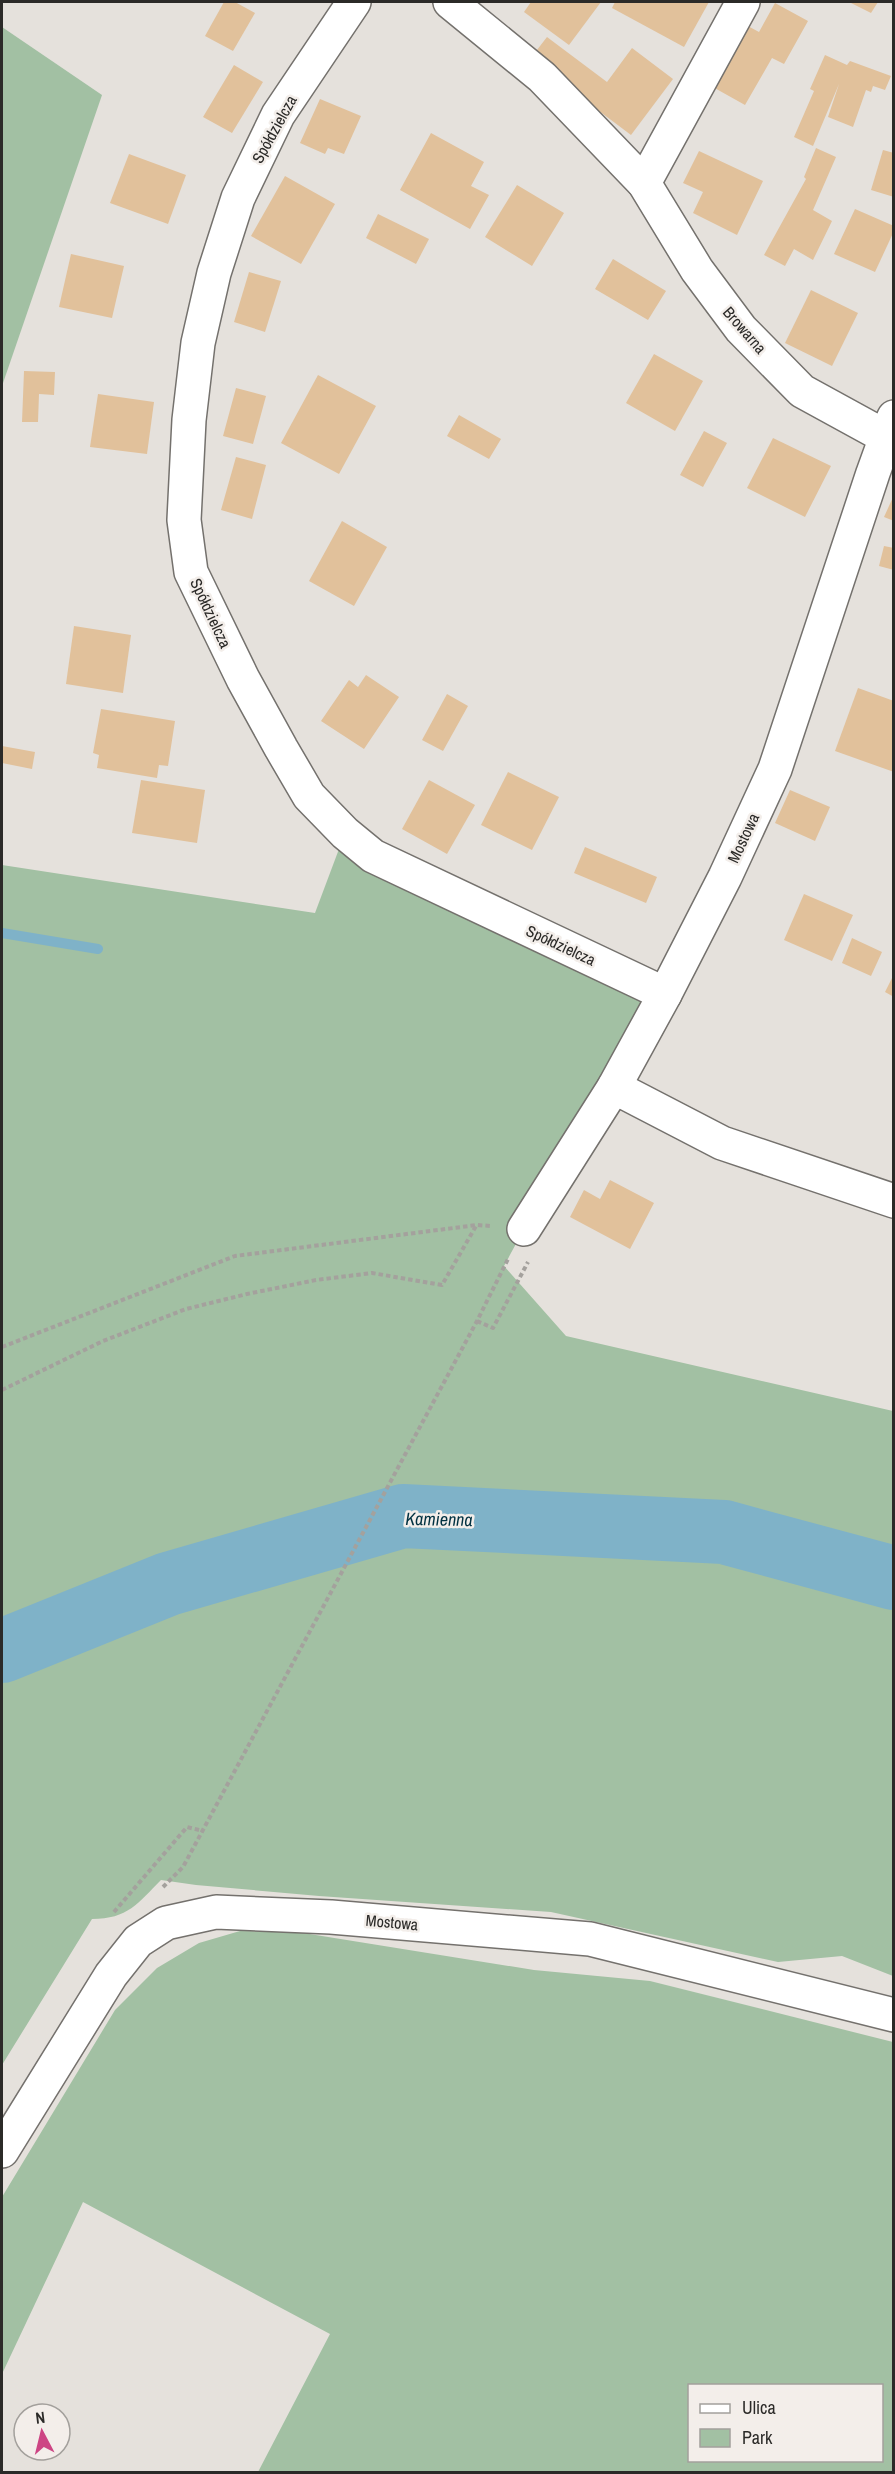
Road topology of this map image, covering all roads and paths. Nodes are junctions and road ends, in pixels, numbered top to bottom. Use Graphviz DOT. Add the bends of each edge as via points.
graph roads {
  1 [pos="354,2"];
  2 [pos="450,2"];
  3 [pos="743,2"];
  4 [pos="645,183"];
  5 [pos="891,431"];
  6 [pos="665,994"];
  7 [pos="614,1087"];
  8 [pos="894,1201"];
  9 [pos="477,1225"];
  10 [pos="524,1229"];
  11 [pos="504,1266"];
  12 [pos="477,1322"];
  13 [pos="2,1347"];
  14 [pos="2,1390"];
  15 [pos="202,1831"];
  16 [pos="183,1867"];
  17 [pos="113,1914"];
  18 [pos="894,2015"];
  19 [pos="2,2151"];
  1 -- 6 [label="street, Spółdzielcza" via="278,115 238,198 214,273 198,343 189,420 183,520 191,572 243,679 309,796 345,833 373,856"];
  2 -- 4 [label="street, Browarna" via="542,77"];
  3 -- 4 [label="street"];
  4 -- 5 [label="street, Browarna" via="697,270 741,329 802,391"];
  5 -- 6 [label="street, Mostowa" via="775,769"];
  6 -- 7 [label="street, Mostowa"];
  7 -- 8 [label="street" via="722,1143"];
  7 -- 10 [label="street, Mostowa"];
  9 -- 10 [label="path"];
  9 -- 13 [label="path" via="236,1256"];
  9 -- 14 [label="path" via="442,1285 372,1273 247,1294 186,1309 103,1341"];
  10 -- 12 [label="path" via="542,1235 493,1328"];
  11 -- 12 [label="path"];
  12 -- 15 [label="path"];
  15 -- 16 [label="path"];
  15 -- 17 [label="path" via="187,1827"];
  18 -- 19 [label="street, Mostowa" via="590,1940 332,1917 216,1912 166,1923 138,1941 111,1975"];
}
